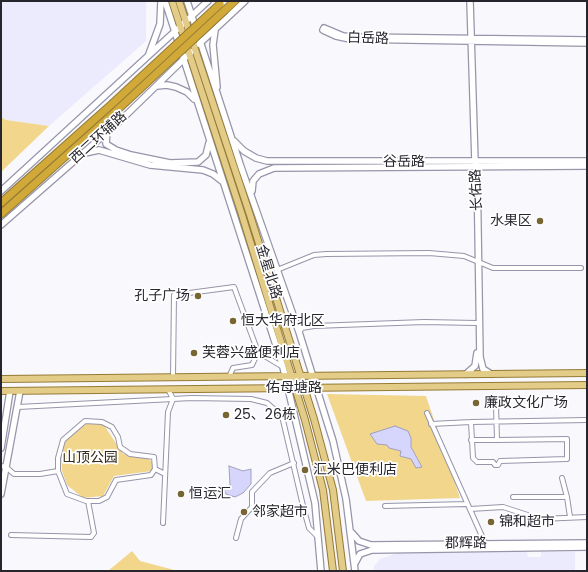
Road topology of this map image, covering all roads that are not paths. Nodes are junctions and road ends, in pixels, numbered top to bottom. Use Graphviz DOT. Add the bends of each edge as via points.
graph roads {
  1 [pos="161,1"];
  2 [pos="164,1"];
  3 [pos="172,1"];
  4 [pos="179,1"];
  5 [pos="187,1"];
  6 [pos="208,1"];
  7 [pos="235,1"];
  8 [pos="245,1"];
  9 [pos="469,1"];
  10 [pos="221,2"];
  11 [pos="192,16"];
  12 [pos="186,22"];
  13 [pos="217,26"];
  14 [pos="180,27"];
  15 [pos="174,32"];
  16 [pos="470,40"];
  17 [pos="587,42"];
  18 [pos="200,43"];
  19 [pos="195,48"];
  20 [pos="189,54"];
  21 [pos="145,60"];
  22 [pos="183,61"];
  23 [pos="155,87"];
  24 [pos="196,104"];
  25 [pos="220,105"];
  26 [pos="108,131"];
  27 [pos="230,135"];
  28 [pos="209,139"];
  29 [pos="81,155"];
  30 [pos="587,161"];
  31 [pos="475,164"];
  32 [pos="587,166"];
  33 [pos="222,182"];
  34 [pos="1,191"];
  35 [pos="252,197"];
  36 [pos="1,203"];
  37 [pos="1,214"];
  38 [pos="1,225"];
  39 [pos="477,261"];
  40 [pos="581,268"];
  41 [pos="277,270"];
  42 [pos="476,323"];
  43 [pos="299,332"];
  44 [pos="258,352"];
  45 [pos="283,367"];
  46 [pos="587,373"];
  47 [pos="491,374"];
  48 [pos="466,375"];
  49 [pos="288,376"];
  50 [pos="301,376"];
  51 [pos="312,376"];
  52 [pos="173,377"];
  53 [pos="229,377"];
  54 [pos="1,379"];
  55 [pos="587,385"];
  56 [pos="292,388"];
  57 [pos="304,388"];
  58 [pos="316,388"];
  59 [pos="168,390"];
  60 [pos="10,391"];
  61 [pos="20,391"];
  62 [pos="1,392"];
  63 [pos="173,399"];
  64 [pos="496,405"];
  65 [pos="18,407"];
  66 [pos="426,413"];
  67 [pos="587,420"];
  68 [pos="471,422"];
  69 [pos="497,422"];
  70 [pos="431,424"];
  71 [pos="471,440"];
  72 [pos="497,440"];
  73 [pos="1,448"];
  74 [pos="294,463"];
  75 [pos="4,467"];
  76 [pos="155,469"];
  77 [pos="58,471"];
  78 [pos="165,474"];
  79 [pos="562,478"];
  80 [pos="1,494"];
  81 [pos="567,496"];
  82 [pos="513,497"];
  83 [pos="88,501"];
  84 [pos="466,504"];
  85 [pos="385,506"];
  86 [pos="470,509"];
  87 [pos="570,517"];
  88 [pos="587,517"];
  89 [pos="163,523"];
  90 [pos="351,532"];
  91 [pos="11,535"];
  92 [pos="236,538"];
  93 [pos="320,538"];
  94 [pos="587,542"];
  95 [pos="485,543"];
  96 [pos="587,547"];
  97 [pos="354,568"];
  98 [pos="321,571"];
  99 [pos="333,571"];
  100 [pos="343,571"];
  1 -- 21 [label="street" via="160,24"];
  2 -- 15 [label="street"];
  3 -- 14 [label="main road, 金星北路"];
  4 -- 12 [label="main road, 金星北路"];
  5 -- 11 [label="street"];
  6 -- 11 [label="street, 西二环辅路"];
  7 -- 37 [label="highway, bridge"];
  8 -- 13 [label="street, 西二环辅路"];
  9 -- 16 [label="street, 长佑路"];
  10 -- 36 [label="highway, bridge"];
  11 -- 12 [label="street, 西二环辅路"];
  11 -- 18 [label="street"];
  12 -- 14 [label="street, 西二环辅路"];
  12 -- 19 [label="main road, 金星北路"];
  13 -- 18 [label="street, 西二环辅路"];
  13 -- 25 [label="street" via="212,46"];
  14 -- 15 [label="street, 西二环辅路"];
  14 -- 20 [label="main road, 金星北路"];
  15 -- 21 [label="street, 西二环辅路"];
  15 -- 22 [label="street"];
  16 -- 16 [label="street, 白岳路" via="350,37 324,28 322,30 350,39"];
  16 -- 17 [label="street, 白岳路"];
  16 -- 31 [label="street, 长佑路"];
  18 -- 19 [label="street, 西二环辅路"];
  18 -- 25 [label="street"];
  19 -- 20 [label="street, 西二环辅路"];
  19 -- 50 [label="main road, 金星北路"];
  20 -- 22 [label="street, 西二环辅路"];
  20 -- 49 [label="main road, 金星北路" via="242,215"];
  21 -- 34 [label="street, 西二环辅路"];
  22 -- 23 [label="street, 西二环辅路"];
  22 -- 24 [label="street"];
  23 -- 24 [label="street" via="166,85 183,90"];
  23 -- 26 [label="street, 西二环辅路"];
  24 -- 28 [label="street"];
  25 -- 27 [label="street"];
  26 -- 28 [label="street" via="105,140 109,146 131,155 170,163 198,162 208,152"];
  26 -- 29 [label="street, 西二环辅路"];
  27 -- 31 [label="street, 谷岳路" via="244,151 267,161"];
  27 -- 35 [label="street"];
  28 -- 33 [label="street"];
  29 -- 33 [label="street" via="99,150 150,164 203,170"];
  29 -- 38 [label="street, 西二环辅路"];
  30 -- 31 [label="street, 谷岳路"];
  31 -- 32 [label="street"];
  31 -- 35 [label="street" via="274,168 263,171 255,178"];
  31 -- 39 [label="street, 长佑路"];
  33 -- 45 [label="street"];
  35 -- 41 [label="street"];
  39 -- 40 [label="street" via="493,268"];
  39 -- 41 [label="street" via="464,256 429,254 326,254 314,255"];
  39 -- 42 [label="street, 长佑路"];
  39 -- 47 [label="street, 长佑路" via="480,359 484,369"];
  41 -- 43 [label="street"];
  42 -- 43 [label="street" via="314,326 302,328"];
  42 -- 48 [label="street, 长佑路" via="476,362 472,371"];
  43 -- 51 [label="street"];
  44 -- 45 [label="street"];
  44 -- 52 [label="street" via="234,287 174,295"];
  44 -- 53 [label="street" via="252,365 233,368"];
  45 -- 49 [label="street"];
  46 -- 47 [label="main road, 佑母塘路"];
  47 -- 48 [label="main road, 佑母塘路"];
  48 -- 51 [label="main road, 佑母塘路"];
  49 -- 50 [label="main road, 佑母塘路"];
  49 -- 53 [label="main road, 佑母塘路"];
  49 -- 56 [label="main road, 金星北路"];
  50 -- 51 [label="main road, 佑母塘路"];
  50 -- 57 [label="main road, 金星北路"];
  51 -- 58 [label="street"];
  52 -- 53 [label="main road, 佑母塘路"];
  52 -- 54 [label="main road, 佑母塘路"];
  55 -- 58 [label="main road, 佑母塘路"];
  56 -- 57 [label="main road, 佑母塘路"];
  56 -- 59 [label="main road, 佑母塘路"];
  56 -- 93 [label="street"];
  56 -- 99 [label="main road, 金星北路" via="323,490"];
  57 -- 58 [label="main road, 佑母塘路"];
  57 -- 100 [label="main road, 金星北路" via="333,490"];
  58 -- 90 [label="street" via="336,454"];
  59 -- 61 [label="main road, 佑母塘路"];
  59 -- 63 [label="street"];
  60 -- 61 [label="main road, 佑母塘路"];
  60 -- 62 [label="main road, 佑母塘路"];
  60 -- 73 [label="street"];
  61 -- 65 [label="street"];
  63 -- 65 [label="street"];
  63 -- 74 [label="street" via="251,399 267,403 282,416"];
  63 -- 78 [label="street" via="168,412"];
  64 -- 69 [label="street"];
  65 -- 75 [label="street"];
  66 -- 70 [label="street"];
  67 -- 69 [label="street"];
  68 -- 69 [label="street"];
  68 -- 70 [label="street"];
  68 -- 71 [label="street"];
  69 -- 72 [label="street"];
  70 -- 84 [label="street"];
  71 -- 72 [label="street"];
  71 -- 72 [label="street" via="473,458 477,462 493,462 498,466 500,461 567,459 566,439"];
  74 -- 92 [label="street" via="270,473 252,492 252,507 241,519"];
  74 -- 93 [label="street" via="309,528"];
  75 -- 77 [label="street" via="14,474"];
  75 -- 80 [label="street"];
  76 -- 77 [label="street" via="154,457 130,454 120,447 112,427 102,422 85,422 63,440 58,458"];
  76 -- 78 [label="street"];
  76 -- 83 [label="street" via="151,475 116,480 107,497 99,501"];
  77 -- 83 [label="street" via="67,494"];
  78 -- 89 [label="street"];
  79 -- 81 [label="street"];
  81 -- 82 [label="street"];
  81 -- 87 [label="street"];
  83 -- 91 [label="street" via="94,533 90,537"];
  84 -- 85 [label="street"];
  84 -- 86 [label="street"];
  86 -- 87 [label="street" via="503,507 540,519"];
  86 -- 95 [label="street"];
  87 -- 88 [label="street"];
  90 -- 95 [label="street, 郡辉路" via="355,538 367,544"];
  90 -- 97 [label="street"];
  93 -- 98 [label="street"];
  94 -- 95 [label="street, 郡辉路"];
  96 -- 97 [label="street, 郡辉路" via="372,550 360,554"];
}
